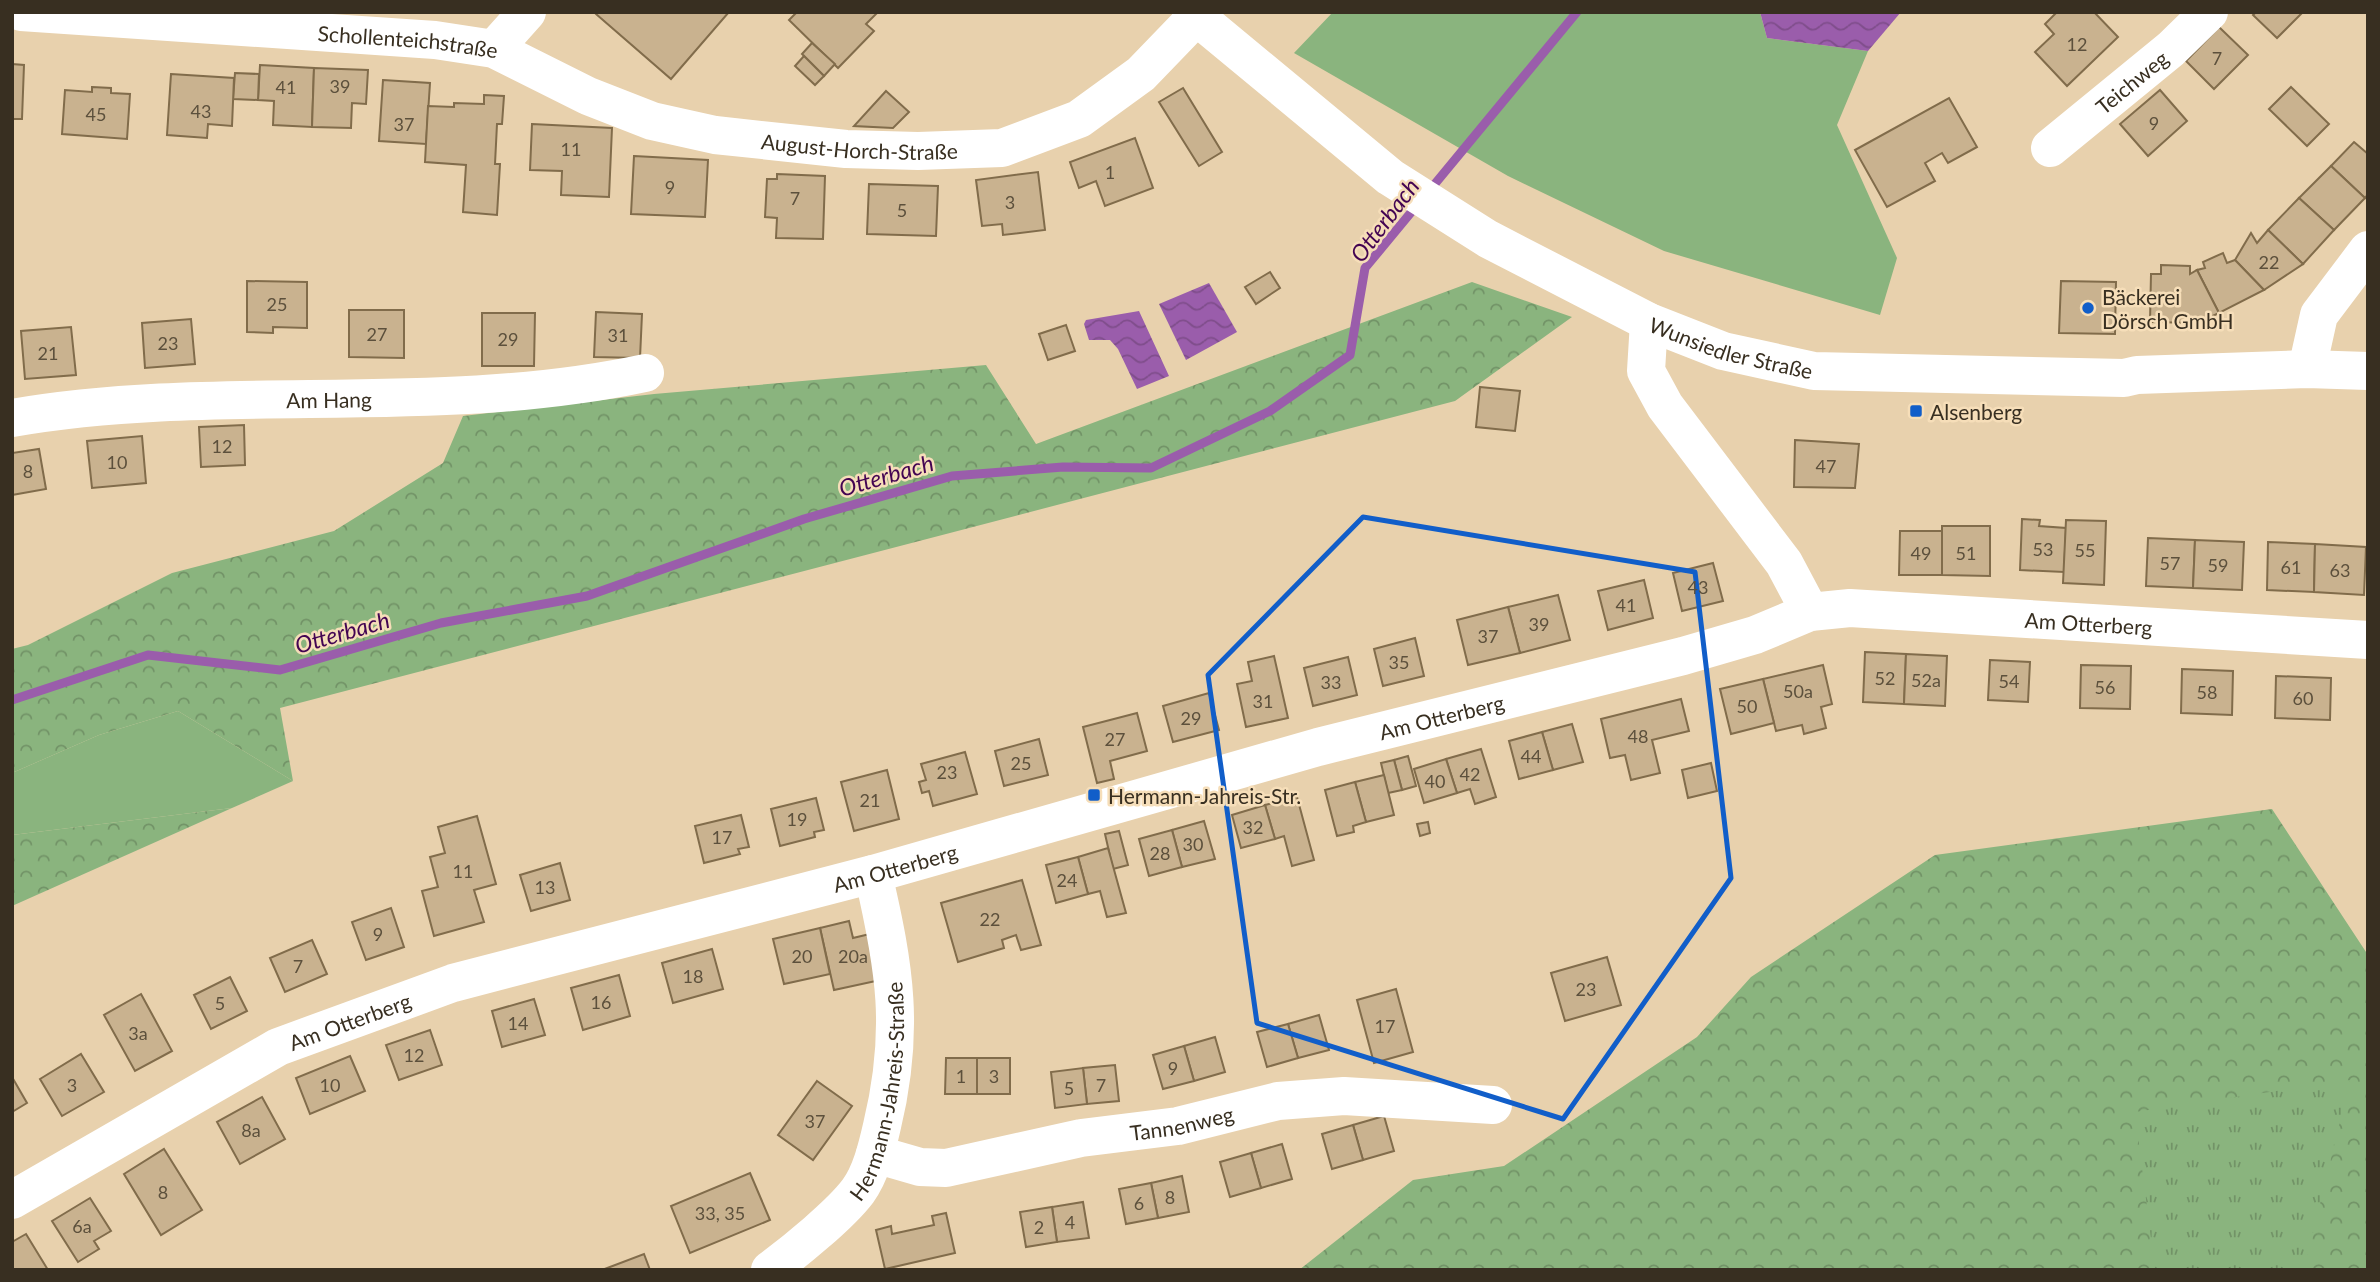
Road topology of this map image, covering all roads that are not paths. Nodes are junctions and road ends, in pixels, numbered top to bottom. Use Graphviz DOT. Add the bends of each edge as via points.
graph roads {
  1 [pos="21,12"];
  2 [pos="527,12"];
  3 [pos="2209,12"];
  4 [pos="1194,15"];
  5 [pos="494,49"];
  6 [pos="2050,148"];
  7 [pos="2368,250"];
  8 [pos="1649,322"];
  9 [pos="2307,369"];
  10 [pos="2368,371"];
  11 [pos="645,373"];
  12 [pos="12,418"];
  13 [pos="1810,612"];
  14 [pos="2368,639"];
  15 [pos="873,874"];
  16 [pos="1493,1105"];
  17 [pos="875,1154"];
  18 [pos="12,1200"];
  19 [pos="770,1270"];
  1 -- 5 [label="street, Schollenteichstraße" via="435,40"];
  2 -- 5 [label="street, Schollenteichstraße"];
  3 -- 6 [label="street, Teichweg" via="2171,50"];
  4 -- 5 [label="street, August-Horch-Straße" via="1141,74 1079,119 1002,148 846,149 715,135 652,121 588,96"];
  4 -- 8 [label="street, Wunsiedler Straße" via="1390,177 1488,239"];
  7 -- 9 [label="street" via="2319,315"];
  8 -- 9 [label="street, Wunsiedler Straße" via="1723,351 1814,372 2124,378"];
  8 -- 13 [label="street" via="1646,370 1659,394 1784,563"];
  9 -- 10 [label="street, Wunsiedler Straße"];
  11 -- 12 [label="street, Am Hang" via="593,384 456,398 181,403 62,410"];
  13 -- 14 [label="street, Am Otterberg" via="1850,608"];
  13 -- 15 [label="street, Am Otterberg" via="1755,635 1683,656 1318,747"];
  15 -- 17 [label="street, Hermann-Jahreis-Straße" via="889,944 898,1020 891,1090"];
  15 -- 18 [label="street, Am Otterberg" via="453,983 365,1013 278,1047"];
  16 -- 17 [label="street, Tannenweg" via="1344,1096 1278,1101 1178,1126 1081,1138 946,1168 920,1167"];
  17 -- 19 [label="street, Hermann-Jahreis-Straße" via="858,1191"];
}
